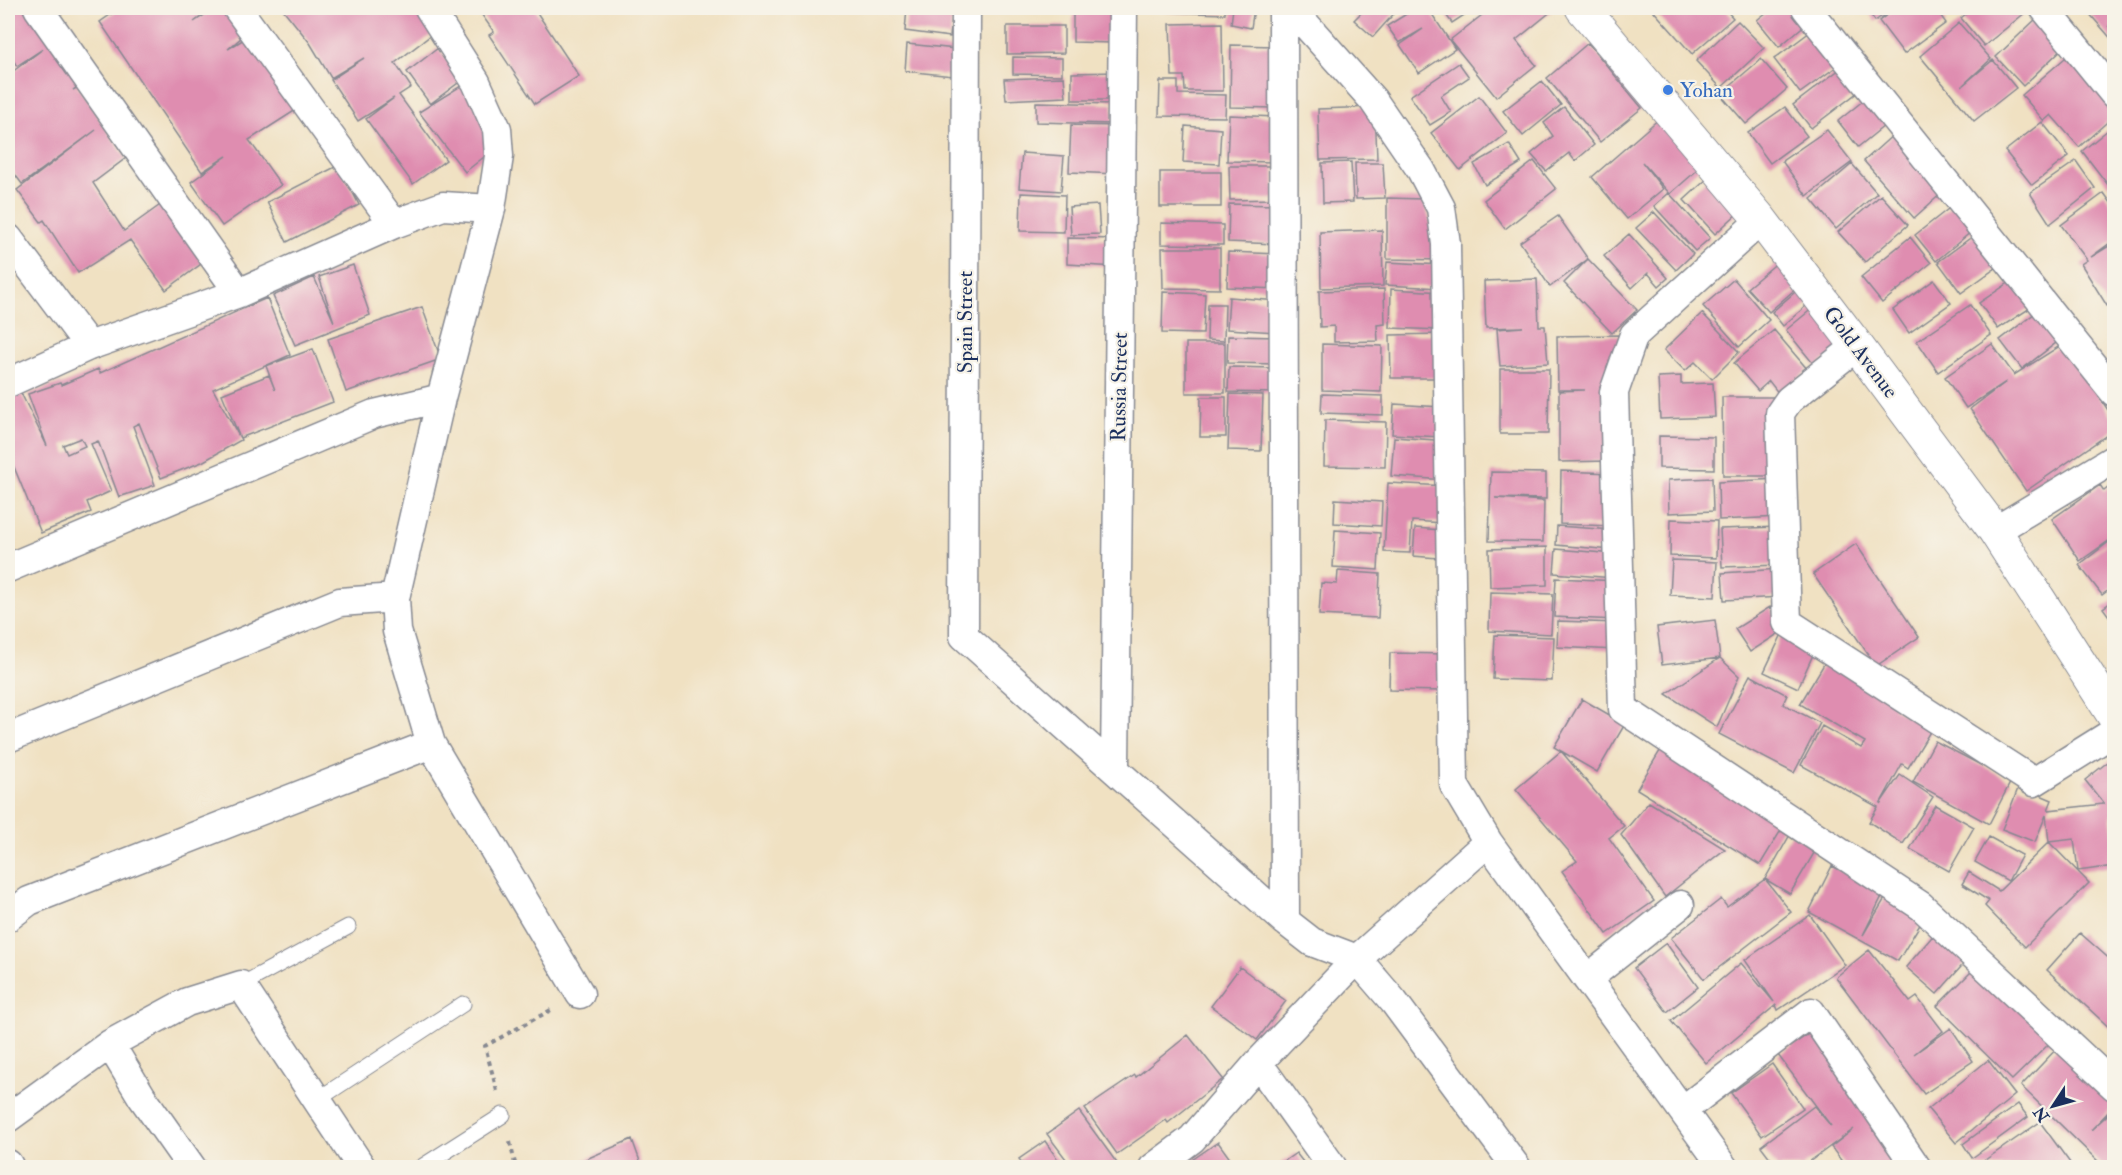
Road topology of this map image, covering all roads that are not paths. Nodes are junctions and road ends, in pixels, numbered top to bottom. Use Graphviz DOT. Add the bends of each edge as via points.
graph roads {
  1 [pos="38,8"];
  2 [pos="237,8"];
  3 [pos="429,8"];
  4 [pos="966,8"];
  5 [pos="1123,8"];
  6 [pos="1283,8"];
  7 [pos="1291,8"];
  8 [pos="1582,8"];
  9 [pos="1806,8"];
  10 [pos="2044,8"];
  11 [pos="2115,94"];
  12 [pos="490,209"];
  13 [pos="1761,220"];
  14 [pos="394,225"];
  15 [pos="8,238"];
  16 [pos="239,293"];
  17 [pos="89,346"];
  18 [pos="1857,346"];
  19 [pos="8,383"];
  20 [pos="2115,392"];
  21 [pos="441,398"];
  22 [pos="2115,459"];
  23 [pos="1995,531"];
  24 [pos="8,568"];
  25 [pos="395,598"];
  26 [pos="2115,716"];
  27 [pos="2115,732"];
  28 [pos="8,738"];
  29 [pos="431,744"];
  30 [pos="1115,767"];
  31 [pos="1488,842"];
  32 [pos="1680,905"];
  33 [pos="8,917"];
  34 [pos="1285,921"];
  35 [pos="348,927"];
  36 [pos="1357,959"];
  37 [pos="1587,979"];
  38 [pos="241,985"];
  39 [pos="580,994"];
  40 [pos="463,1004"];
  41 [pos="110,1044"];
  42 [pos="1258,1063"];
  43 [pos="2115,1086"];
  44 [pos="317,1100"];
  45 [pos="1683,1110"];
  46 [pos="503,1115"];
  47 [pos="8,1118"];
  48 [pos="192,1167"];
  49 [pos="362,1167"];
  50 [pos="420,1167"];
  51 [pos="1153,1167"];
  52 [pos="1333,1167"];
  53 [pos="1517,1167"];
  54 [pos="1724,1167"];
  55 [pos="1917,1167"];
  1 -- 16 [label="street"];
  2 -- 14 [label="street"];
  3 -- 12 [label="street" via="476,82 497,129 499,156"];
  4 -- 30 [label="street, Spain Street" via="964,636"];
  5 -- 30 [label="street, Russia Street"];
  6 -- 34 [label="street"];
  7 -- 31 [label="street" via="1373,100 1421,170 1441,208 1446,244 1454,785"];
  8 -- 13 [label="street, Gold Avenue"];
  9 -- 20 [label="street"];
  10 -- 11 [label="street"];
  12 -- 14 [label="street" via="443,206"];
  12 -- 21 [label="street"];
  13 -- 18 [label="street, Gold Avenue"];
  13 -- 43 [label="street" via="1634,335 1614,392 1623,709 1921,906"];
  14 -- 16 [label="street"];
  15 -- 17 [label="street"];
  16 -- 17 [label="street"];
  17 -- 19 [label="street"];
  18 -- 23 [label="street, Gold Avenue"];
  18 -- 27 [label="street" via="1789,400 1780,413 1787,622 2034,782"];
  21 -- 24 [label="street" via="374,414"];
  21 -- 25 [label="street"];
  22 -- 23 [label="street"];
  23 -- 26 [label="street, Gold Avenue"];
  25 -- 28 [label="street" via="340,602"];
  25 -- 29 [label="street" via="397,631"];
  29 -- 33 [label="street" via="29,901"];
  29 -- 39 [label="street"];
  30 -- 34 [label="street"];
  31 -- 36 [label="street"];
  31 -- 37 [label="street"];
  32 -- 37 [label="street"];
  34 -- 36 [label="street" via="1312,942"];
  35 -- 38 [label="lane"];
  36 -- 42 [label="street"];
  36 -- 53 [label="street" via="1394,1002"];
  37 -- 45 [label="street"];
  38 -- 41 [label="street" via="187,1002"];
  38 -- 44 [label="street"];
  40 -- 44 [label="lane"];
  41 -- 47 [label="street"];
  41 -- 48 [label="street"];
  42 -- 51 [label="street" via="1192,1139"];
  42 -- 52 [label="street"];
  44 -- 49 [label="street"];
  45 -- 54 [label="street"];
  45 -- 55 [label="street" via="1811,1012"];
  46 -- 50 [label="lane"];
}
